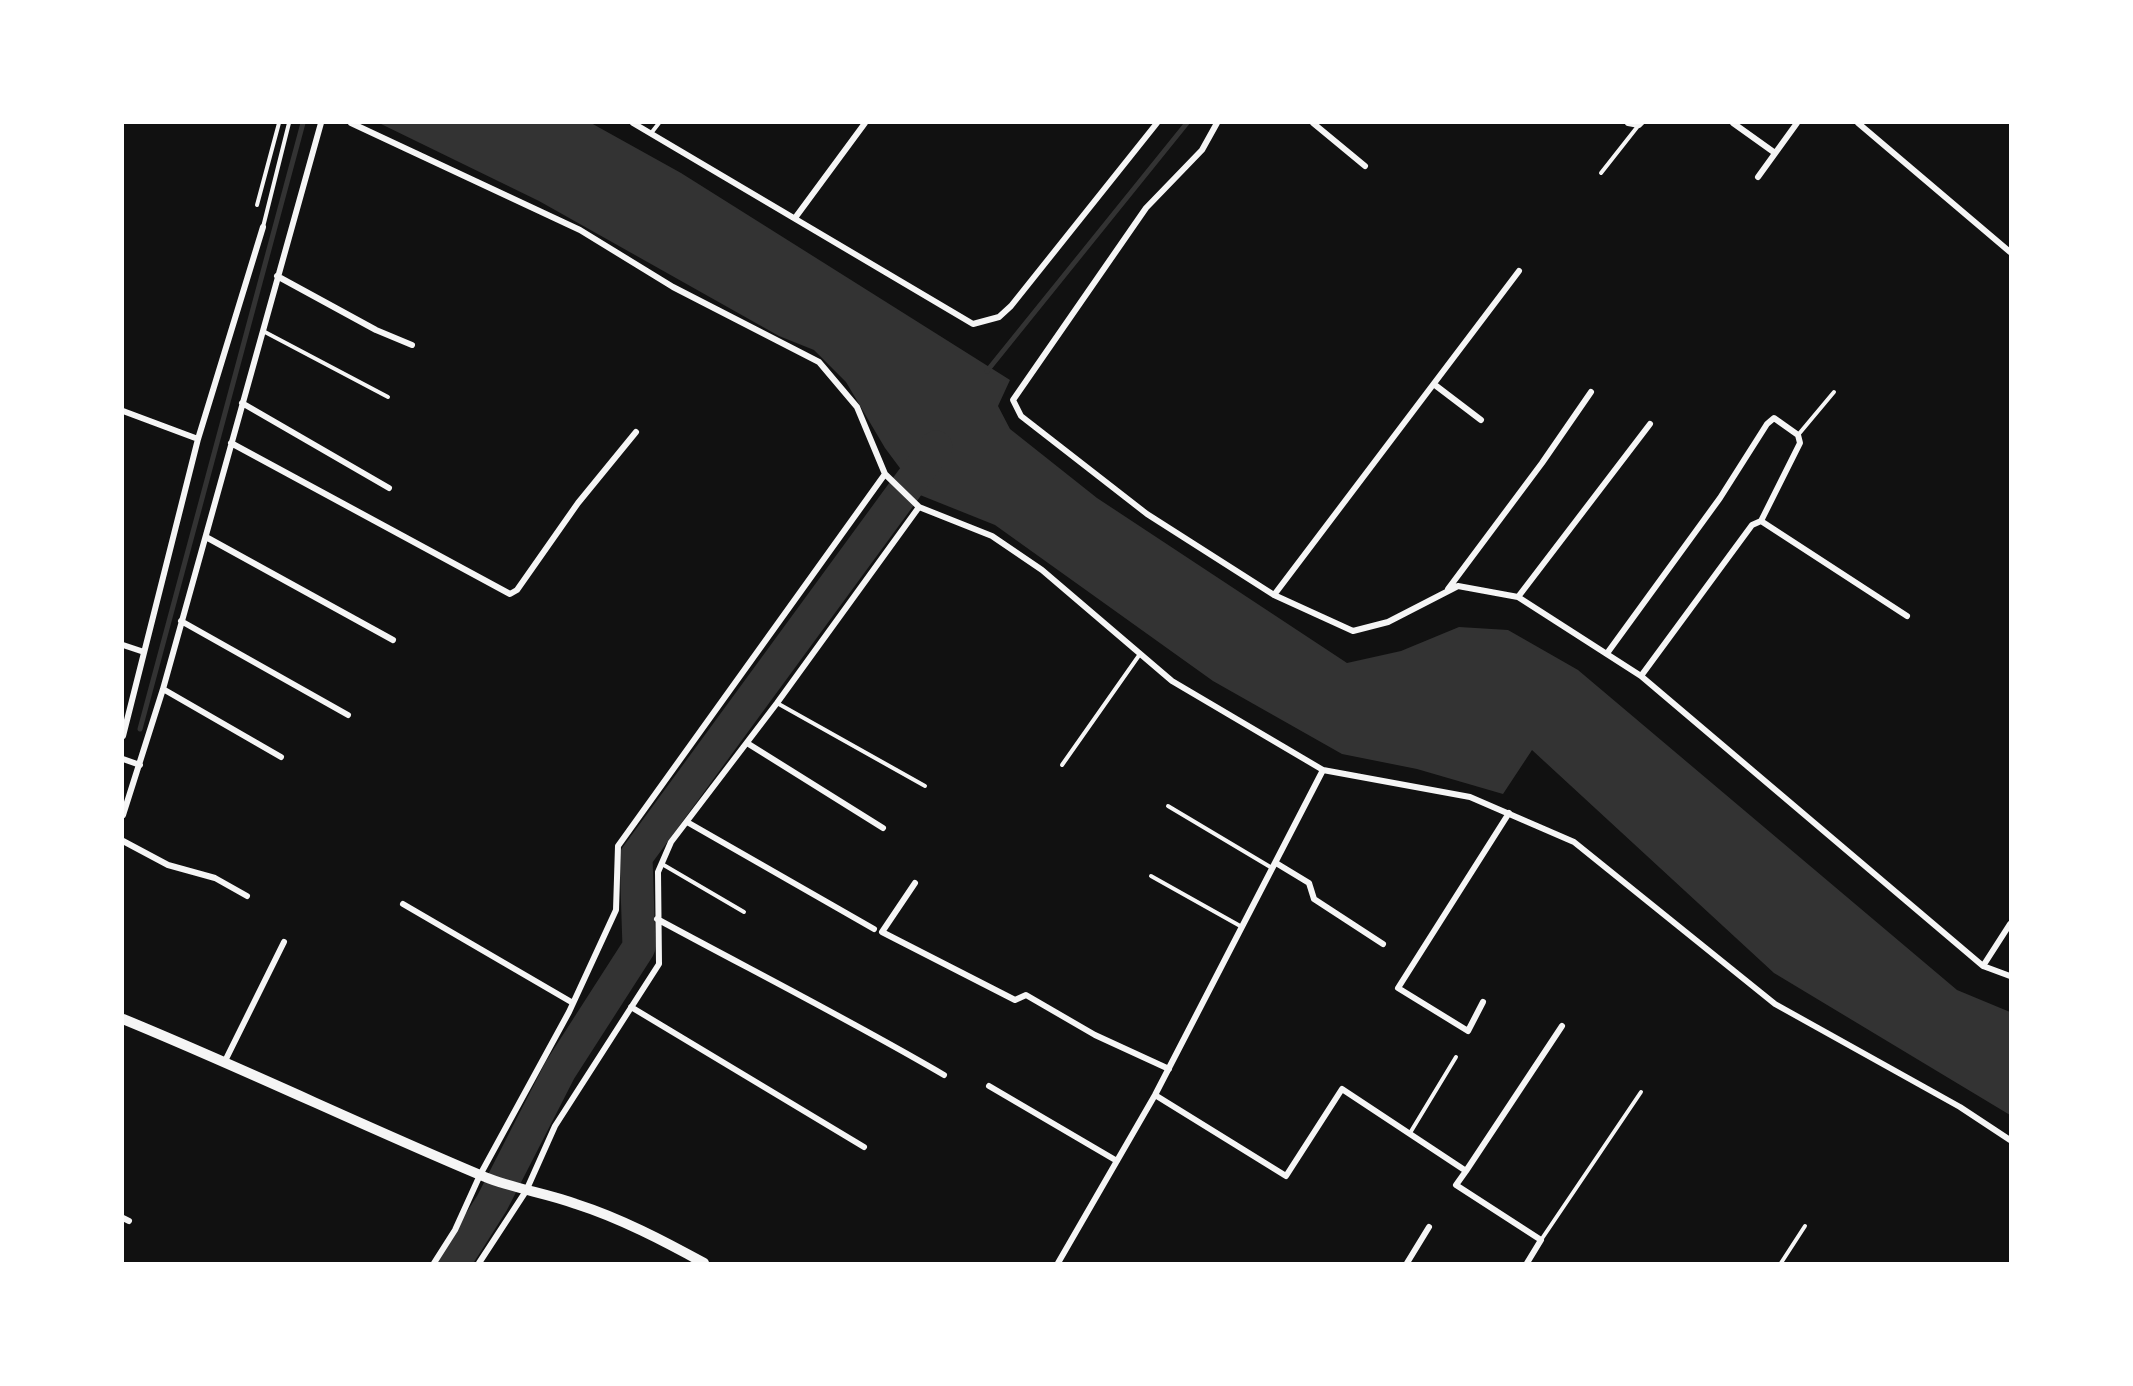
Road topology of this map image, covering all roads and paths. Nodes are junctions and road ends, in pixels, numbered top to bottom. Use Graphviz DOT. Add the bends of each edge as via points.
graph roads {
  1 [pos="279,123"];
  2 [pos="288,123"];
  3 [pos="321,123"];
  4 [pos="351,123"];
  5 [pos="633,123"];
  6 [pos="658,123"];
  7 [pos="865,123"];
  8 [pos="1156,123"];
  9 [pos="1217,123"];
  10 [pos="1313,123"];
  11 [pos="1628,123"];
  12 [pos="1733,123"];
  13 [pos="1797,123"];
  14 [pos="1858,123"];
  15 [pos="1640,124"];
  16 [pos="652,132"];
  17 [pos="1775,153"];
  18 [pos="1365,166"];
  19 [pos="1601,173"];
  20 [pos="1758,177"];
  21 [pos="257,205"];
  22 [pos="795,218"];
  23 [pos="263,227"];
  24 [pos="2010,252"];
  25 [pos="1519,271"];
  26 [pos="278,276"];
  27 [pos="263,330"];
  28 [pos="412,345"];
  29 [pos="1435,385"];
  30 [pos="1591,392"];
  31 [pos="1834,392"];
  32 [pos="387,397"];
  33 [pos="242,403"];
  34 [pos="123,411"];
  35 [pos="1481,420"];
  36 [pos="1650,424"];
  37 [pos="636,432"];
  38 [pos="1798,435"];
  39 [pos="198,439"];
  40 [pos="231,443"];
  41 [pos="885,474"];
  42 [pos="389,488"];
  43 [pos="919,507"];
  44 [pos="1761,521"];
  45 [pos="206,537"];
  46 [pos="1445,592"];
  47 [pos="1274,595"];
  48 [pos="1518,597"];
  49 [pos="1907,616"];
  50 [pos="181,621"];
  51 [pos="393,640"];
  52 [pos="123,645"];
  53 [pos="144,652"];
  54 [pos="1608,652"];
  55 [pos="1140,654"];
  56 [pos="1641,676"];
  57 [pos="163,689"];
  58 [pos="777,703"];
  59 [pos="348,715"];
  60 [pos="123,736"];
  61 [pos="747,743"];
  62 [pos="281,757"];
  63 [pos="123,759"];
  64 [pos="140,765"];
  65 [pos="1062,765"];
  66 [pos="1323,770"];
  67 [pos="925,786"];
  68 [pos="1168,806"];
  69 [pos="1509,813"];
  70 [pos="123,814"];
  71 [pos="687,822"];
  72 [pos="883,828"];
  73 [pos="123,840"];
  74 [pos="661,864"];
  75 [pos="1275,866"];
  76 [pos="1151,876"];
  77 [pos="915,884"];
  78 [pos="247,897"];
  79 [pos="403,904"];
  80 [pos="744,912"];
  81 [pos="657,918"];
  82 [pos="2010,924"];
  83 [pos="1242,927"];
  84 [pos="874,929"];
  85 [pos="284,942"];
  86 [pos="1383,944"];
  87 [pos="1983,966"];
  88 [pos="2010,976"];
  89 [pos="1483,1002"];
  90 [pos="573,1003"];
  91 [pos="631,1007"];
  92 [pos="123,1019"];
  93 [pos="1562,1026"];
  94 [pos="1456,1057"];
  95 [pos="225,1061"];
  96 [pos="1169,1069"];
  97 [pos="944,1075"];
  98 [pos="989,1086"];
  99 [pos="1641,1092"];
  100 [pos="1155,1095"];
  101 [pos="1409,1134"];
  102 [pos="2010,1140"];
  103 [pos="864,1147"];
  104 [pos="1117,1161"];
  105 [pos="1466,1171"];
  106 [pos="484,1176"];
  107 [pos="523,1190"];
  108 [pos="1805,1226"];
  109 [pos="1429,1227"];
  110 [pos="1542,1240"];
  111 [pos="434,1263"];
  112 [pos="480,1263"];
  113 [pos="704,1263"];
  114 [pos="1058,1263"];
  115 [pos="1407,1263"];
  116 [pos="1527,1263"];
  117 [pos="1781,1263"];
  1 -- 21 [label="lane"];
  2 -- 23 [label="lane"];
  3 -- 26 [label="street"];
  4 -- 41 [label="street" via="580,230 673,287 819,362 857,407"];
  5 -- 16 [label="street"];
  6 -- 16 [label="lane"];
  7 -- 22 [label="street"];
  8 -- 22 [label="street" via="1011,306 988,321 966,321"];
  9 -- 47 [label="street" via="1202,150 1146,208 1013,400 1021,416 1148,514"];
  10 -- 18 [label="street"];
  11 -- 15 [label="street"];
  12 -- 17 [label="street"];
  13 -- 17 [label="street"];
  14 -- 24 [label="street"];
  15 -- 19 [label="lane"];
  16 -- 22 [label="street"];
  17 -- 20 [label="street"];
  23 -- 39 [label="street"];
  25 -- 29 [label="street"];
  26 -- 27 [label="street"];
  26 -- 28 [label="street" via="376,330"];
  27 -- 32 [label="lane"];
  27 -- 33 [label="street"];
  29 -- 35 [label="street"];
  29 -- 47 [label="street"];
  30 -- 46 [label="street"];
  31 -- 38 [label="lane"];
  33 -- 40 [label="street"];
  33 -- 42 [label="street"];
  34 -- 39 [label="street"];
  36 -- 48 [label="street"];
  37 -- 40 [label="street" via="578,503 517,590 510,594"];
  38 -- 44 [label="street" via="1800,443"];
  38 -- 54 [label="street" via="1777,418 1767,424 1720,498"];
  39 -- 53 [label="street"];
  40 -- 45 [label="street"];
  41 -- 43 [label="street"];
  41 -- 90 [label="street" via="618,846 616,910"];
  43 -- 55 [label="street" via="992,536 1042,570"];
  43 -- 58 [label="street"];
  44 -- 49 [label="street"];
  44 -- 56 [label="street" via="1752,525"];
  45 -- 50 [label="street"];
  45 -- 51 [label="street"];
  46 -- 47 [label="street" via="1388,622 1353,631"];
  46 -- 48 [label="street" via="1458,586"];
  48 -- 54 [label="street"];
  50 -- 57 [label="street"];
  50 -- 59 [label="street"];
  52 -- 53 [label="street"];
  53 -- 60 [label="street"];
  54 -- 56 [label="street"];
  55 -- 65 [label="lane"];
  55 -- 66 [label="street" via="1172,681"];
  56 -- 87 [label="street"];
  57 -- 62 [label="street"];
  57 -- 64 [label="street"];
  58 -- 61 [label="street"];
  58 -- 67 [label="lane"];
  61 -- 71 [label="street"];
  61 -- 72 [label="street"];
  63 -- 64 [label="street"];
  64 -- 70 [label="street"];
  66 -- 69 [label="street" via="1470,797"];
  66 -- 75 [label="street"];
  68 -- 75 [label="lane"];
  69 -- 89 [label="street" via="1398,988 1468,1031"];
  69 -- 102 [label="street" via="1574,842 1775,1004 1960,1107"];
  71 -- 74 [label="street" via="671,842"];
  71 -- 84 [label="street"];
  73 -- 78 [label="street" via="168,865 215,878"];
  74 -- 80 [label="lane"];
  74 -- 81 [label="street"];
  75 -- 83 [label="street"];
  75 -- 86 [label="street" via="1304,879 1314,900"];
  76 -- 83 [label="lane"];
  77 -- 96 [label="street" via="882,932 1015,1000 1026,995 1095,1035"];
  79 -- 90 [label="street"];
  81 -- 91 [label="street" via="659,964"];
  81 -- 97 [label="street"];
  82 -- 87 [label="street"];
  83 -- 96 [label="street"];
  85 -- 95 [label="street"];
  87 -- 88 [label="street"];
  90 -- 106 [label="street"];
  91 -- 103 [label="street"];
  91 -- 107 [label="street" via="555,1126"];
  92 -- 95 [label="street"];
  93 -- 105 [label="street"];
  94 -- 101 [label="lane"];
  95 -- 106 [label="street" via="385,1136"];
  96 -- 100 [label="street"];
  98 -- 104 [label="street"];
  99 -- 110 [label="lane"];
  100 -- 101 [label="street" via="1286,1176 1342,1089"];
  100 -- 104 [label="street"];
  101 -- 105 [label="street"];
  104 -- 114 [label="street"];
  105 -- 110 [label="street" via="1456,1185"];
  106 -- 107 [label="street"];
  106 -- 111 [label="street"];
  107 -- 112 [label="street"];
  107 -- 113 [label="street" via="576,1204"];
  108 -- 117 [label="lane"];
  109 -- 115 [label="street"];
  110 -- 116 [label="street"];
}
